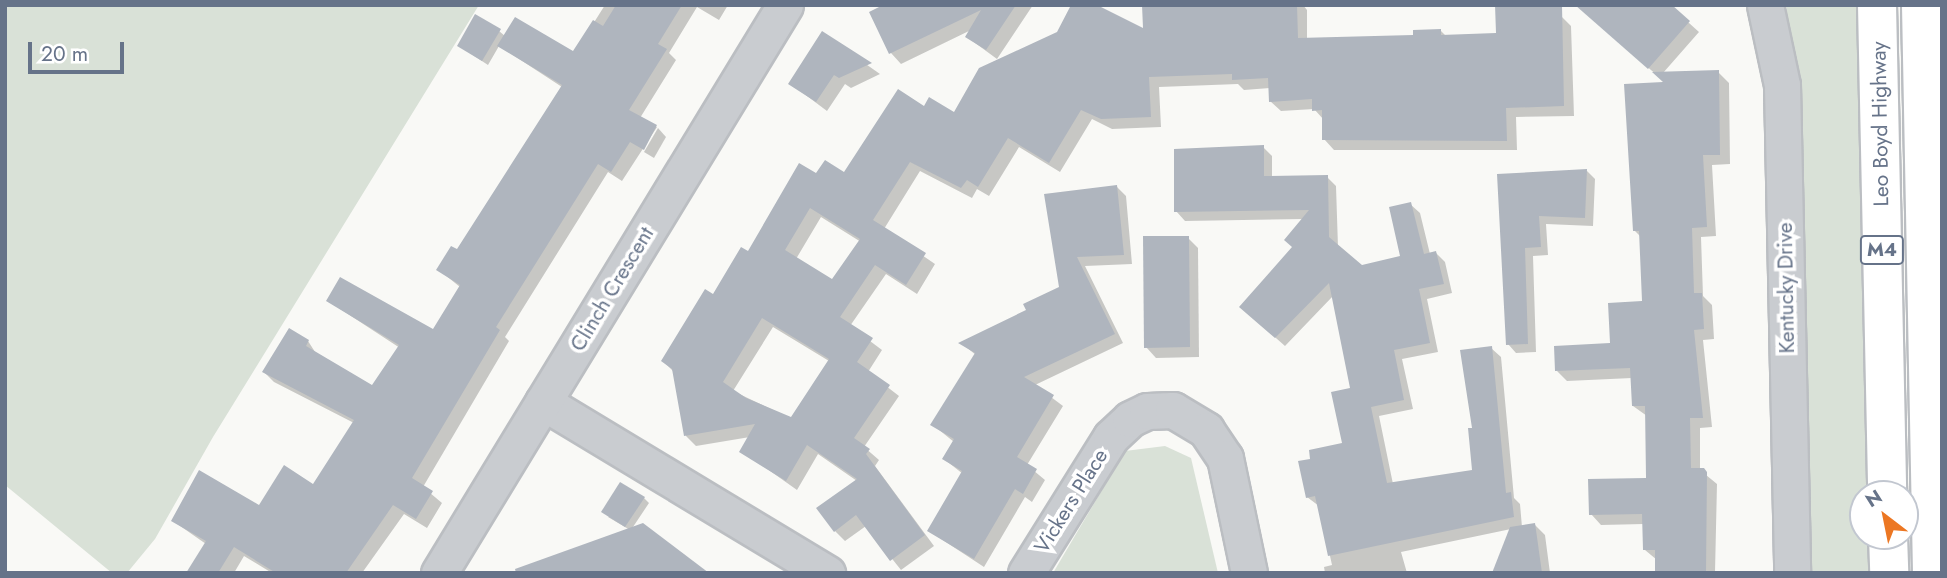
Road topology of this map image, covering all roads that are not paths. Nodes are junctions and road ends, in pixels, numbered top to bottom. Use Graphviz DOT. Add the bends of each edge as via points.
graph roads {
  1 [pos="785,5"];
  2 [pos="1765,5"];
  3 [pos="1877,5"];
  4 [pos="1920,5"];
  5 [pos="543,402"];
  6 [pos="1888,480"];
  7 [pos="1888,550"];
  8 [pos="439,573"];
  9 [pos="827,573"];
  10 [pos="1026,573"];
  11 [pos="1249,573"];
  12 [pos="1792,573"];
  13 [pos="1889,573"];
  14 [pos="1932,573"];
  1 -- 5 [label="street, Clinch Crescent"];
  2 -- 12 [label="street, Kentucky Drive" via="1782,85"];
  3 -- 6 [label="highway, Leo Boyd Highway / M4"];
  4 -- 14 [label="highway, Leo Boyd Highway / M4"];
  5 -- 8 [label="street, Clinch Crescent"];
  5 -- 9 [label="street"];
  7 -- 13 [label="highway"];
  10 -- 11 [label="street, Vickers Place" via="1111,437 1147,411 1173,410 1206,430 1225,458"];
}
